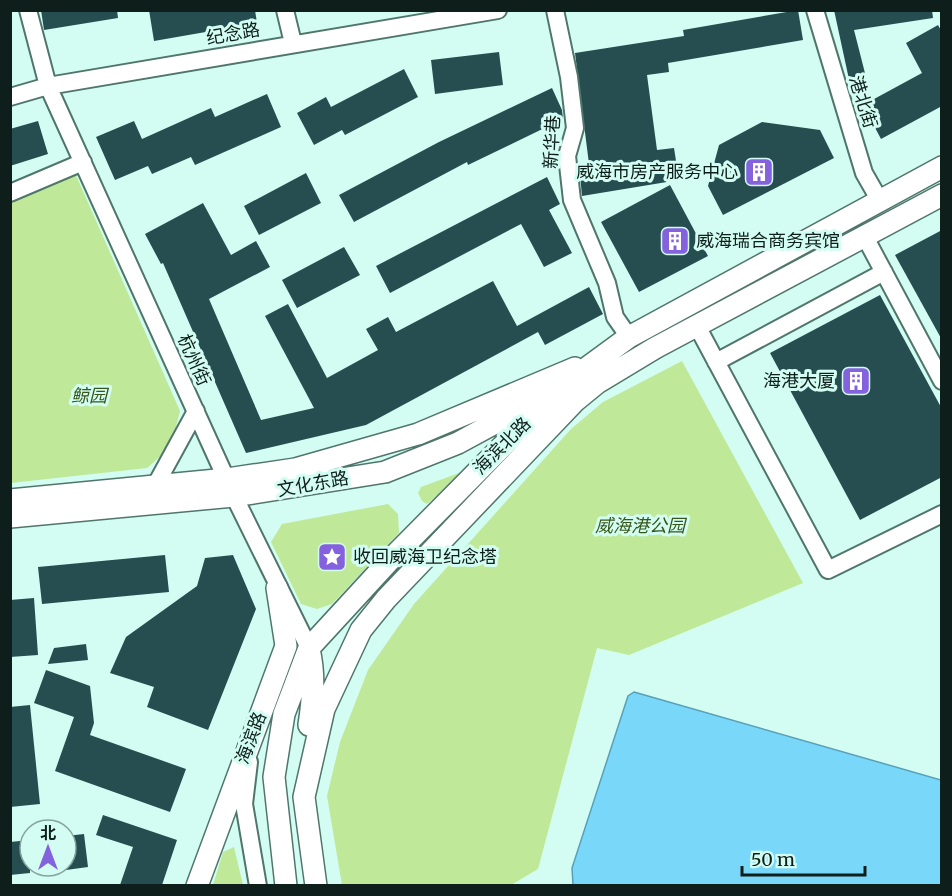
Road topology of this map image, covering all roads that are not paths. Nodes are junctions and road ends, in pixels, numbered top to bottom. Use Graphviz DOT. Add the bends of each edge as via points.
graph roads {
  1 [pos="28,10"];
  2 [pos="285,10"];
  3 [pos="498,10"];
  4 [pos="555,10"];
  5 [pos="815,10"];
  6 [pos="474,12"];
  7 [pos="293,43"];
  8 [pos="48,86"];
  9 [pos="10,97"];
  10 [pos="83,162"];
  11 [pos="942,167"];
  12 [pos="10,193"];
  13 [pos="942,195"];
  14 [pos="880,201"];
  15 [pos="865,237"];
  16 [pos="884,272"];
  17 [pos="697,326"];
  18 [pos="628,337"];
  19 [pos="645,354"];
  20 [pos="604,355"];
  21 [pos="716,362"];
  22 [pos="942,381"];
  23 [pos="597,383"];
  24 [pos="562,386"];
  25 [pos="196,411"];
  26 [pos="155,486"];
  27 [pos="230,488"];
  28 [pos="10,500"];
  29 [pos="942,514"];
  30 [pos="10,517"];
  31 [pos="277,588"];
  32 [pos="309,648"];
  33 [pos="254,732"];
  34 [pos="304,797"];
  35 [pos="197,885"];
  36 [pos="258,885"];
  37 [pos="286,885"];
  38 [pos="316,885"];
  1 -- 8 [label="street, 杭州街"];
  2 -- 7 [label="street"];
  3 -- 6 [label="street, 纪念路"];
  4 -- 18 [label="street, 新华巷" via="575,128 567,156 572,200 607,283 615,317"];
  5 -- 14 [label="street, 港北街" via="864,173"];
  6 -- 7 [label="street, 纪念路"];
  7 -- 8 [label="street, 纪念路"];
  8 -- 9 [label="street, 纪念路"];
  8 -- 10 [label="street, 杭州街"];
  10 -- 12 [label="street"];
  10 -- 25 [label="street, 杭州街"];
  11 -- 14 [label="main road, 海滨北路"];
  13 -- 15 [label="main road, 海滨北路"];
  14 -- 18 [label="main road, 海滨北路"];
  15 -- 16 [label="street"];
  15 -- 17 [label="main road, 海滨北路"];
  16 -- 21 [label="street"];
  16 -- 22 [label="street"];
  17 -- 19 [label="main road, 海滨北路"];
  17 -- 21 [label="street"];
  18 -- 20 [label="main road, 海滨北路"];
  19 -- 20 [label="main road"];
  19 -- 23 [label="main road, 海滨北路"];
  20 -- 24 [label="main road, 海滨北路"];
  20 -- 27 [label="main road" via="418,434"];
  21 -- 29 [label="street" via="828,570"];
  23 -- 24 [label="main road, 文化东路"];
  23 -- 34 [label="main road, 海滨北路" via="574,401 498,480 361,630 324,709"];
  24 -- 27 [label="main road, 文化东路" via="458,443 385,472"];
  24 -- 32 [label="main road, 海滨北路"];
  25 -- 26 [label="street"];
  25 -- 27 [label="street, 杭州街"];
  26 -- 27 [label="main road"];
  26 -- 28 [label="main road"];
  27 -- 30 [label="main road, 文化东路"];
  27 -- 31 [label="street, 杭州街"];
  31 -- 32 [label="street, 杭州街"];
  31 -- 33 [label="main road, 海滨路" via="286,646"];
  32 -- 34 [label="main road" via="314,693"];
  32 -- 37 [label="main road, 海滨北路" via="284,714 274,777"];
  33 -- 35 [label="main road, 海滨路"];
  33 -- 36 [label="street" via="244,804"];
  34 -- 38 [label="main road, 海滨北路"];
}
